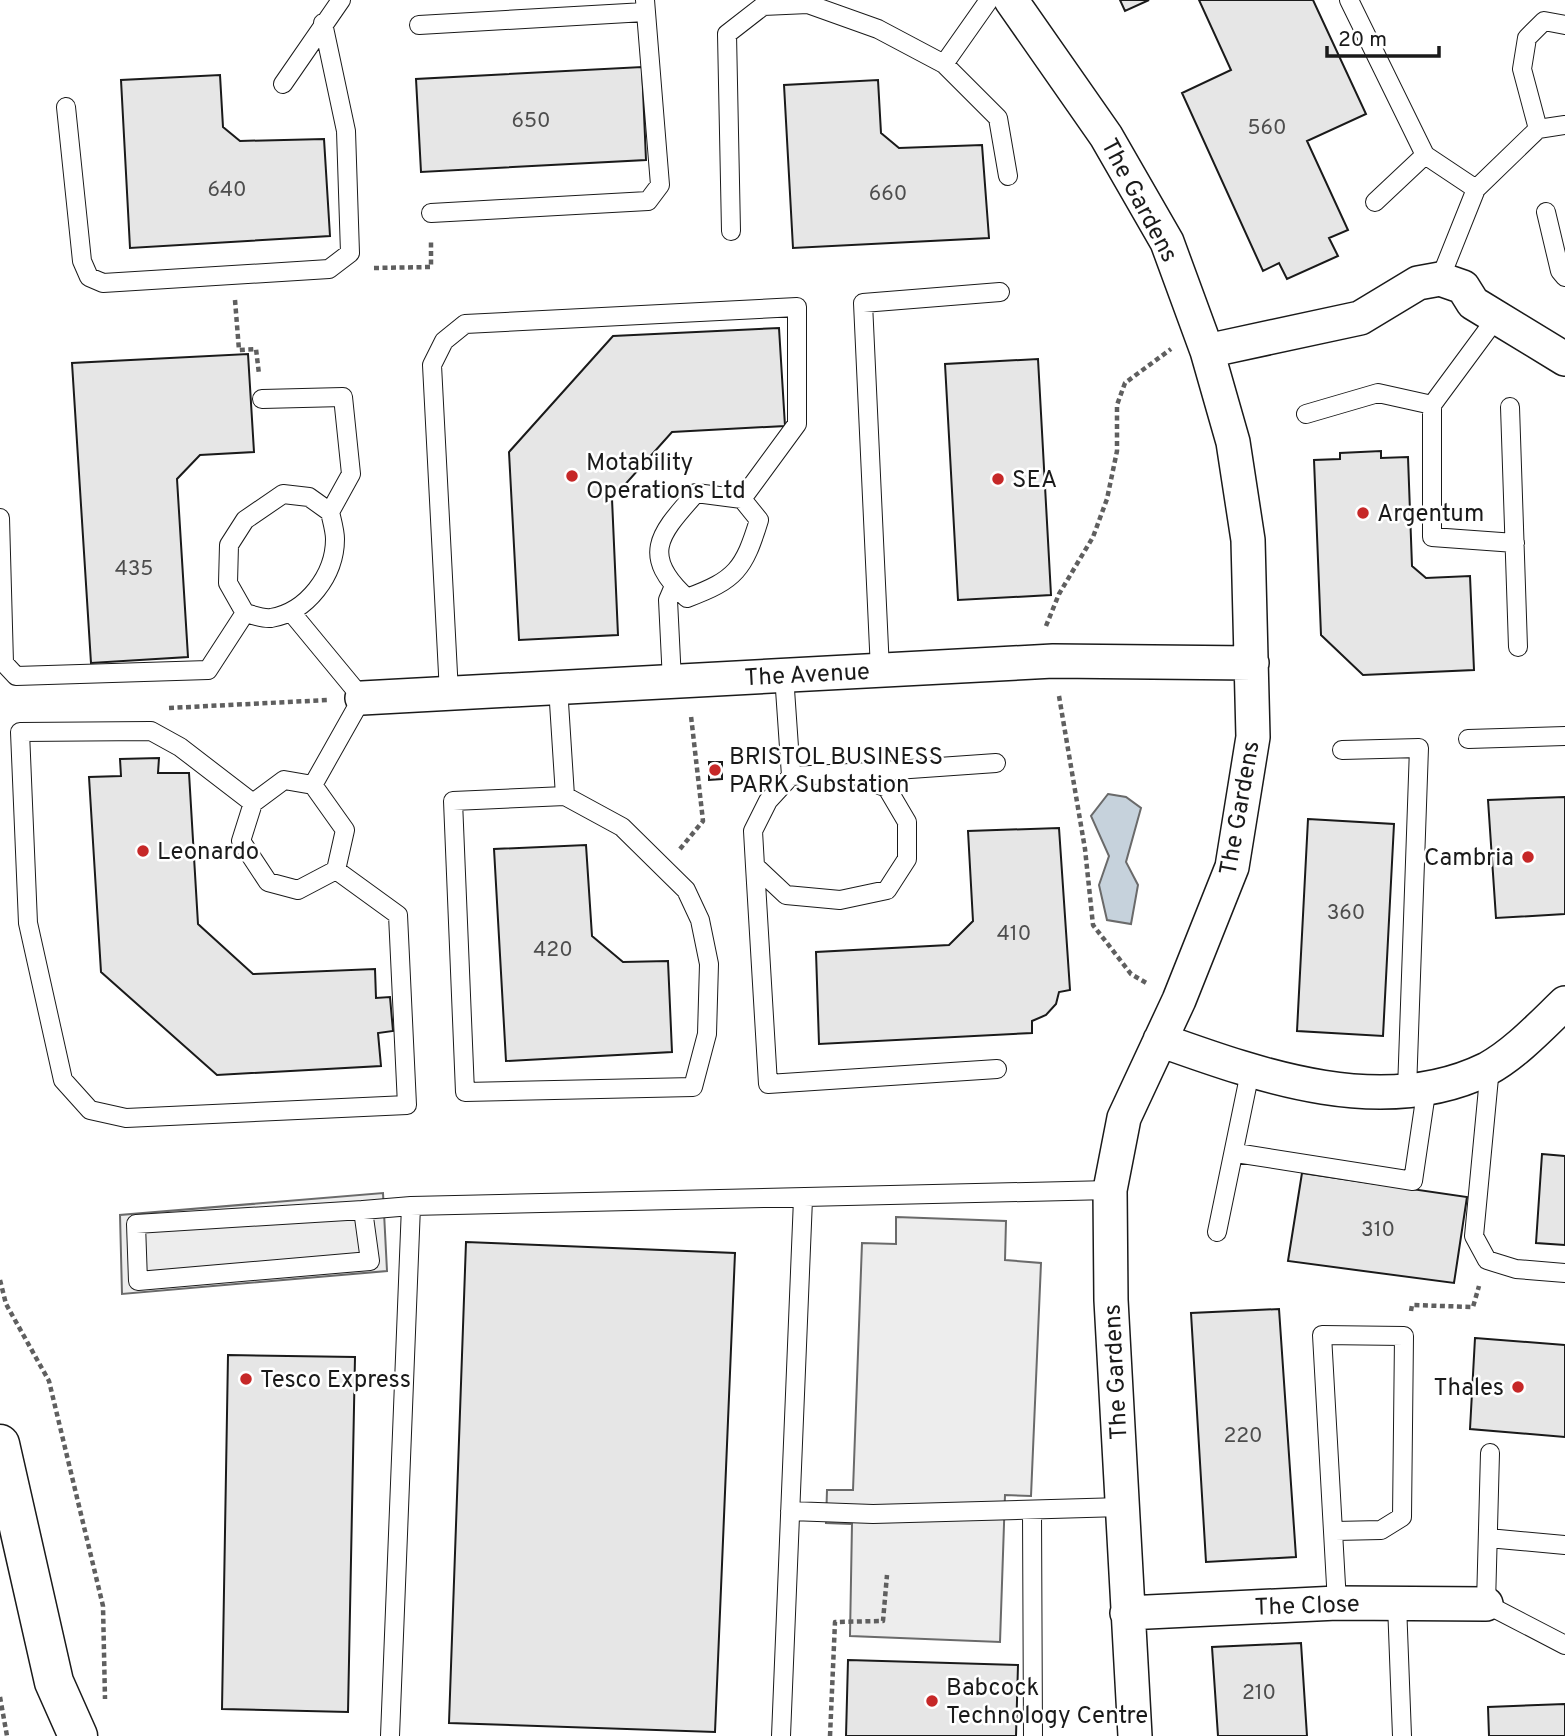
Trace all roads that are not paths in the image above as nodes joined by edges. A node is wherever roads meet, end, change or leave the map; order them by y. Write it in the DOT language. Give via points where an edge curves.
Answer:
graph roads {
  1 [pos="341,0"];
  2 [pos="989,0"];
  3 [pos="1011,0"];
  4 [pos="1349,0"];
  5 [pos="645,6"];
  6 [pos="323,23"];
  7 [pos="419,25"];
  8 [pos="1565,25"];
  9 [pos="944,64"];
  10 [pos="283,84"];
  11 [pos="66,107"];
  12 [pos="1565,125"];
  13 [pos="1538,129"];
  14 [pos="1425,155"];
  15 [pos="1007,176"];
  16 [pos="1476,189"];
  17 [pos="1375,202"];
  18 [pos="1546,212"];
  19 [pos="431,214"];
  20 [pos="731,232"];
  21 [pos="1565,276"];
  22 [pos="1440,279"];
  23 [pos="1000,292"];
  24 [pos="1497,317"];
  25 [pos="1204,342"];
  26 [pos="1565,359"];
  27 [pos="262,399"];
  28 [pos="1432,405"];
  29 [pos="1510,407"];
  30 [pos="1306,414"];
  31 [pos="742,499"];
  32 [pos="330,512"];
  33 [pos="0,518"];
  34 [pos="1514,543"];
  35 [pos="674,586"];
  36 [pos="291,612"];
  37 [pos="245,613"];
  38 [pos="1518,647"];
  39 [pos="1252,663"];
  40 [pos="880,670"];
  41 [pos="784,675"];
  42 [pos="679,681"];
  43 [pos="558,687"];
  44 [pos="449,693"];
  45 [pos="362,698"];
  46 [pos="1565,736"];
  47 [pos="1468,739"];
  48 [pos="1342,750"];
  49 [pos="996,763"];
  50 [pos="850,773"];
  51 [pos="791,776"];
  52 [pos="313,785"];
  53 [pos="565,796"];
  54 [pos="253,803"];
  55 [pos="755,866"];
  56 [pos="336,870"];
  57 [pos="1565,1003"];
  58 [pos="1552,1031"];
  59 [pos="1160,1040"];
  60 [pos="1490,1068"];
  61 [pos="997,1069"];
  62 [pos="1250,1072"];
  63 [pos="1417,1088"];
  64 [pos="1236,1153"];
  65 [pos="1110,1190"];
  66 [pos="803,1199"];
  67 [pos="411,1206"];
  68 [pos="363,1210"];
  69 [pos="1217,1231"];
  70 [pos="1565,1273"];
  71 [pos="0,1444"];
  72 [pos="1490,1453"];
  73 [pos="1122,1507"];
  74 [pos="790,1511"];
  75 [pos="1032,1511"];
  76 [pos="1335,1531"];
  77 [pos="1488,1538"];
  78 [pos="1565,1545"];
  79 [pos="1337,1603"];
  80 [pos="1396,1604"];
  81 [pos="1486,1604"];
  82 [pos="1127,1613"];
  83 [pos="1565,1645"];
  84 [pos="54,1682"];
  85 [pos="55,1736"];
  86 [pos="78,1736"];
  87 [pos="390,1736"];
  88 [pos="780,1736"];
  89 [pos="1033,1736"];
  90 [pos="1135,1736"];
  91 [pos="1402,1736"];
  1 -- 6 [label="lane"];
  2 -- 9 [label="lane"];
  3 -- 25 [label="street, The Gardens" via="1106,136 1160,230"];
  4 -- 14 [label="lane"];
  5 -- 7 [label="lane"];
  5 -- 19 [label="lane" via="660,185 648,201"];
  6 -- 10 [label="lane"];
  6 -- 11 [label="lane" via="346,131 350,253 329,269 103,283 89,277 82,261"];
  8 -- 13 [label="lane" via="1544,21 1527,38 1522,69"];
  9 -- 15 [label="lane" via="998,118"];
  9 -- 20 [label="lane" via="878,29 808,4 763,6 727,34"];
  12 -- 13 [label="lane"];
  13 -- 16 [label="lane"];
  14 -- 16 [label="lane"];
  14 -- 17 [label="lane"];
  16 -- 22 [label="lane"];
  18 -- 21 [label="lane"];
  22 -- 24 [label="street" via="1462,287 1473,303"];
  22 -- 25 [label="street" via="1418,283 1360,318"];
  23 -- 40 [label="lane" via="863,303"];
  24 -- 26 [label="street"];
  24 -- 28 [label="lane"];
  25 -- 39 [label="street, The Gardens" via="1233,442 1248,540"];
  27 -- 32 [label="lane" via="343,397 351,474"];
  28 -- 30 [label="lane" via="1378,393"];
  28 -- 34 [label="lane" via="1432,537"];
  29 -- 34 [label="lane"];
  31 -- 35 [label="lane" via="696,493 662,532 660,562"];
  31 -- 35 [label="lane" via="759,520 747,557 721,585 687,598"];
  31 -- 44 [label="lane" via="797,424 797,307 465,324 444,341 432,365"];
  32 -- 36 [label="lane" via="335,540 328,569 317,591"];
  32 -- 37 [label="lane" via="309,497 283,494 245,520 229,545 228,583"];
  33 -- 37 [label="lane" via="4,663 16,676 208,670"];
  34 -- 38 [label="lane"];
  35 -- 42 [label="lane" via="668,600"];
  36 -- 37 [label="lane" via="269,619"];
  36 -- 45 [label="lane"];
  39 -- 40 [label="street, The Avenue" via="1050,661"];
  39 -- 59 [label="street, The Gardens" via="1253,737 1232,867"];
  40 -- 41 [label="street, The Avenue"];
  41 -- 42 [label="street, The Avenue"];
  41 -- 51 [label="lane"];
  42 -- 43 [label="street, The Avenue"];
  43 -- 44 [label="street, The Avenue"];
  43 -- 53 [label="lane"];
  44 -- 45 [label="street, The Avenue"];
  45 -- 52 [label="lane"];
  46 -- 47 [label="lane"];
  48 -- 63 [label="lane" via="1419,748"];
  49 -- 50 [label="lane"];
  50 -- 51 [label="lane"];
  50 -- 55 [label="lane" via="887,788 907,822 907,859 887,890 840,900 786,895"];
  51 -- 55 [label="lane" via="768,802 753,831"];
  52 -- 54 [label="lane" via="284,780"];
  52 -- 56 [label="lane" via="345,830"];
  53 -- 53 [label="lane" via="622,827 686,890 700,919 709,964 707,1034 693,1087 465,1092 453,802"];
  54 -- 56 [label="lane" via="241,841 268,882 298,890"];
  54 -- 56 [label="lane" via="180,747 151,731 20,732 29,923 63,1080 90,1110 126,1118 407,1105 398,915"];
  55 -- 61 [label="lane" via="768,1084"];
  57 -- 58 [label="street"];
  58 -- 60 [label="street"];
  59 -- 62 [label="street"];
  59 -- 65 [label="street, The Gardens" via="1124,1118"];
  60 -- 63 [label="street" via="1455,1082"];
  60 -- 70 [label="lane" via="1474,1237 1487,1260 1516,1269"];
  62 -- 63 [label="street" via="1322,1089"];
  62 -- 64 [label="lane"];
  63 -- 64 [label="lane" via="1413,1181"];
  64 -- 69 [label="lane"];
  65 -- 66 [label="lane"];
  65 -- 73 [label="street, The Gardens"];
  66 -- 67 [label="lane"];
  66 -- 74 [label="lane"];
  67 -- 68 [label="lane"];
  67 -- 87 [label="lane"];
  68 -- 68 [label="lane" via="370,1261 138,1281 135,1224"];
  71 -- 84 [label="street"];
  72 -- 77 [label="lane"];
  73 -- 75 [label="lane"];
  73 -- 82 [label="street, The Gardens"];
  74 -- 75 [label="lane"];
  74 -- 88 [label="lane"];
  75 -- 89 [label="lane"];
  76 -- 76 [label="lane" via="1322,1335 1404,1336 1402,1517 1381,1530"];
  76 -- 79 [label="lane"];
  77 -- 78 [label="lane"];
  77 -- 81 [label="lane"];
  79 -- 80 [label="street, The Close"];
  79 -- 82 [label="street, The Close"];
  80 -- 81 [label="street, The Close"];
  80 -- 91 [label="lane"];
  81 -- 83 [label="lane"];
  82 -- 90 [label="street, The Gardens"];
  84 -- 85 [label="street"];
  84 -- 86 [label="street"];
}
